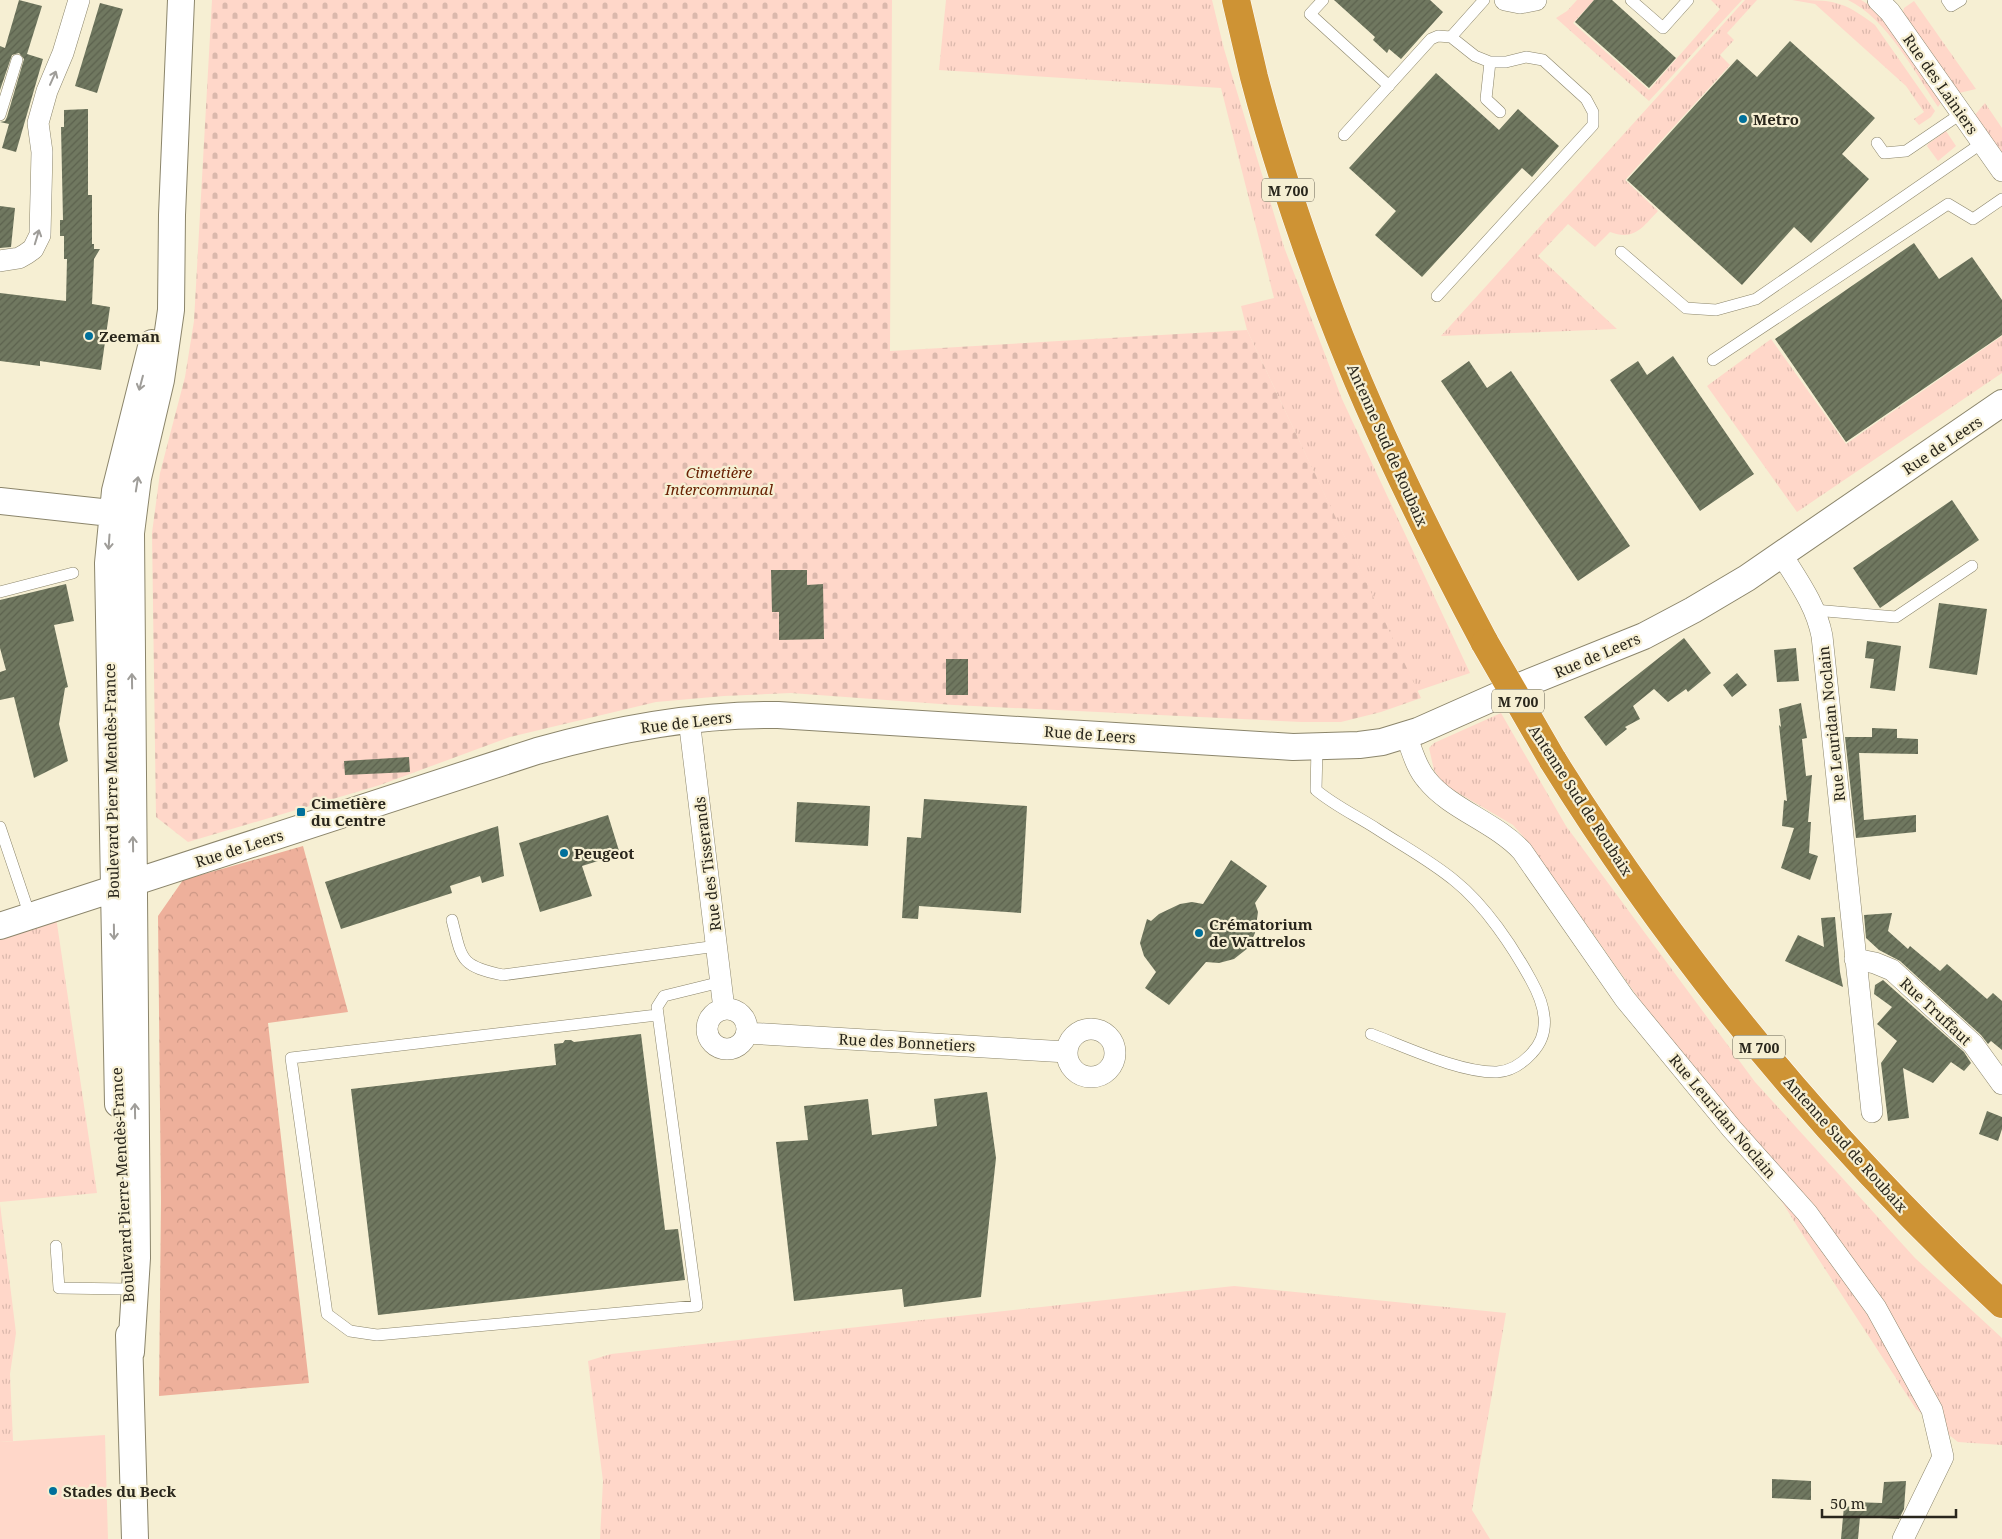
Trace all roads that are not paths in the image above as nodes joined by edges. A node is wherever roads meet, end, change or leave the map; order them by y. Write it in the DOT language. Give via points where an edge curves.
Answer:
graph roads {
  1 [pos="79,0"];
  2 [pos="181,0"];
  3 [pos="1323,0"];
  4 [pos="1484,0"];
  5 [pos="1505,0"];
  6 [pos="1536,0"];
  7 [pos="1630,0"];
  8 [pos="1688,0"];
  9 [pos="1947,0"];
  10 [pos="1960,0"];
  11 [pos="1237,2"];
  12 [pos="1887,3"];
  13 [pos="1451,36"];
  14 [pos="17,60"];
  15 [pos="1490,62"];
  16 [pos="1389,86"];
  17 [pos="1500,112"];
  18 [pos="1962,113"];
  19 [pos="0,115"];
  20 [pos="1344,135"];
  21 [pos="1877,143"];
  22 [pos="1982,143"];
  23 [pos="2002,171"];
  24 [pos="2002,199"];
  25 [pos="1621,252"];
  26 [pos="0,260"];
  27 [pos="1437,296"];
  28 [pos="1713,360"];
  29 [pos="2002,403"];
  30 [pos="0,501"];
  31 [pos="122,514"];
  32 [pos="1782,555"];
  33 [pos="1972,566"];
  34 [pos="72,573"];
  35 [pos="0,592"];
  36 [pos="1814,610"];
  37 [pos="689,719"];
  38 [pos="1406,735"];
  39 [pos="1318,748"];
  40 [pos="0,827"];
  41 [pos="124,886"];
  42 [pos="30,916"];
  43 [pos="452,920"];
  44 [pos="0,926"];
  45 [pos="717,946"];
  46 [pos="1855,959"];
  47 [pos="721,982"];
  48 [pos="724,1009"];
  49 [pos="656,1015"];
  50 [pos="747,1033"];
  51 [pos="1370,1034"];
  52 [pos="1067,1052"];
  53 [pos="2002,1084"];
  54 [pos="1872,1112"];
  55 [pos="56,1246"];
  56 [pos="131,1290"];
  57 [pos="2002,1304"];
  58 [pos="135,1539"];
  59 [pos="1903,1539"];
  26 -- 1 [label="street, one-way" via="26,254 33,249 40,235 42,152 38,123"];
  2 -- 31 [label="street, Boulevard Pierre Mendès-France" via="172,215 158,316 123,454"];
  3 -- 16 [label="lane" via="1310,14"];
  4 -- 13 [label="lane"];
  5 -- 6 [label="street" via="1520,3"];
  7 -- 8 [label="lane" via="1663,28"];
  9 -- 10 [label="lane" via="1951,6"];
  11 -- 57 [label="highway, Antenne Sud de Roubaix / M 700, bridge" via="1268,128 1308,251 1352,368 1450,578 1552,759 1643,895 1765,1054 1871,1174"];
  12 -- 18 [label="street, Rue des Lainiers"];
  13 -- 15 [label="lane" via="1474,56"];
  13 -- 16 [label="lane" via="1432,39"];
  14 -- 19 [label="lane"];
  15 -- 17 [label="lane" via="1486,99"];
  15 -- 27 [label="lane" via="1526,57 1543,60 1586,99 1593,112 1593,125"];
  16 -- 20 [label="lane"];
  18 -- 21 [label="lane" via="1906,151 1884,153"];
  18 -- 22 [label="street, Rue des Lainiers"];
  22 -- 23 [label="street, Rue des Lainiers"];
  22 -- 25 [label="lane" via="1756,299 1716,310 1686,308"];
  24 -- 28 [label="lane" via="1974,218 1948,204"];
  29 -- 32 [label="street, Rue de Leers"];
  30 -- 31 [label="street"];
  31 -- 41 [label="street, Boulevard Pierre Mendès-France" via="108,563"];
  32 -- 36 [label="street, Rue Leuridan Noclain"];
  32 -- 38 [label="street, Rue de Leers" via="1644,636"];
  33 -- 36 [label="lane" via="1896,617"];
  34 -- 35 [label="lane"];
  36 -- 46 [label="street, Rue Leuridan Noclain" via="1823,644"];
  37 -- 39 [label="street, Rue de Leers" via="792,716"];
  37 -- 41 [label="street, Rue de Leers" via="536,751"];
  37 -- 45 [label="street, Rue des Tisserands"];
  38 -- 39 [label="street, Rue de Leers" via="1359,746"];
  38 -- 59 [label="street, Rue Leuridan Noclain" via="1420,770 1432,786 1502,832 1522,851 1625,999 1732,1129 1807,1213 1876,1308 1932,1410 1943,1457"];
  39 -- 51 [label="lane" via="1316,790 1457,882 1516,952 1537,990 1546,1026 1536,1049 1522,1064 1498,1072 1465,1068"];
  40 -- 42 [label="lane"];
  41 -- 42 [label="street, Rue de Leers"];
  41 -- 56 [label="street, Boulevard Pierre Mendès-France" via="117,1080"];
  42 -- 44 [label="street, Rue de Leers"];
  43 -- 45 [label="lane" via="461,956 478,969 503,975"];
  45 -- 47 [label="street, Rue des Tisserands"];
  46 -- 53 [label="street, Rue Truffaut" via="1892,970 1973,1044"];
  46 -- 54 [label="street, Rue Leuridan Noclain"];
  47 -- 48 [label="street, Rue des Tisserands"];
  47 -- 49 [label="lane" via="664,996"];
  48 -- 50 [label="street" via="742,1015"];
  48 -- 50 [label="street" via="708,1021 710,1040 721,1049 734,1048 745,1040"];
  49 -- 49 [label="lane" via="697,1306 377,1335 350,1331 327,1314 291,1058"];
  50 -- 52 [label="street, Rue des Bonnetiers"];
  55 -- 56 [label="lane" via="59,1288"];
  56 -- 58 [label="street, Boulevard Pierre Mendès-France"];
}
